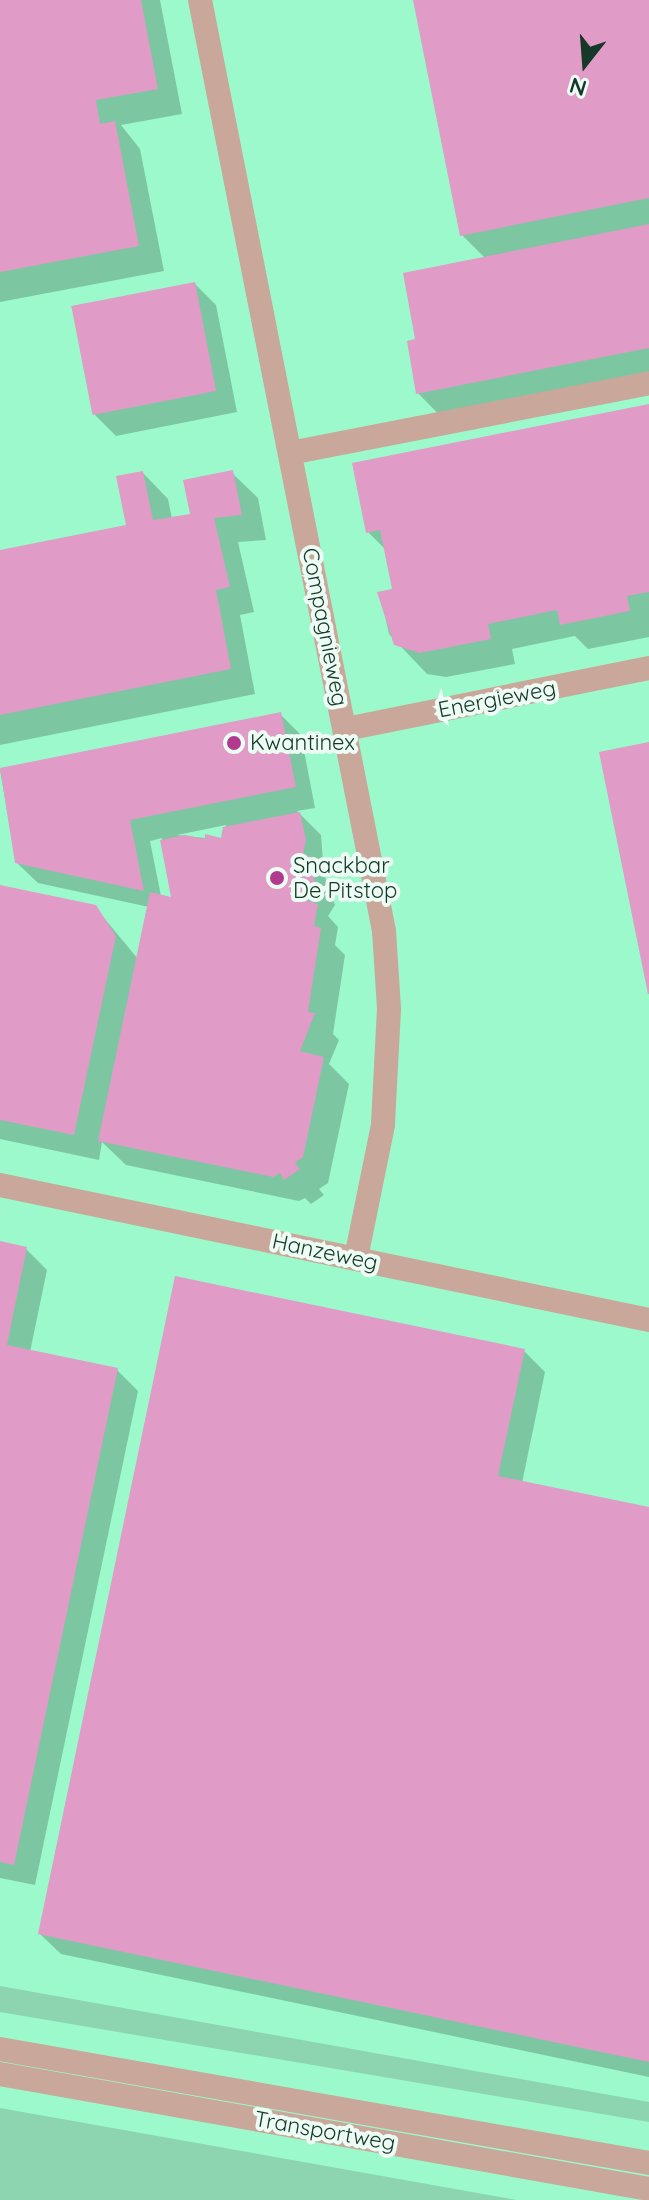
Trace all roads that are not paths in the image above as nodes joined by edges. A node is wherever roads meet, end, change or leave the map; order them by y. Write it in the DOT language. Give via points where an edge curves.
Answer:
graph roads {
  1 [pos="200,0"];
  2 [pos="649,383"];
  3 [pos="290,453"];
  4 [pos="649,668"];
  5 [pos="346,729"];
  6 [pos="0,1185"];
  7 [pos="356,1258"];
  8 [pos="649,1320"];
  9 [pos="0,2049"];
  10 [pos="0,2074"];
  11 [pos="649,2163"];
  12 [pos="649,2189"];
  1 -- 3 [label="street, Compagnieweg"];
  2 -- 3 [label="street"];
  3 -- 5 [label="street, Compagnieweg"];
  4 -- 5 [label="street, Energieweg"];
  5 -- 7 [label="street, Compagnieweg" via="384,931 389,1009 383,1125"];
  6 -- 7 [label="street, Hanzeweg"];
  7 -- 8 [label="street, Hanzeweg"];
  9 -- 11 [label="street, Transportweg"];
  10 -- 12 [label="street, Transportweg"];
}
